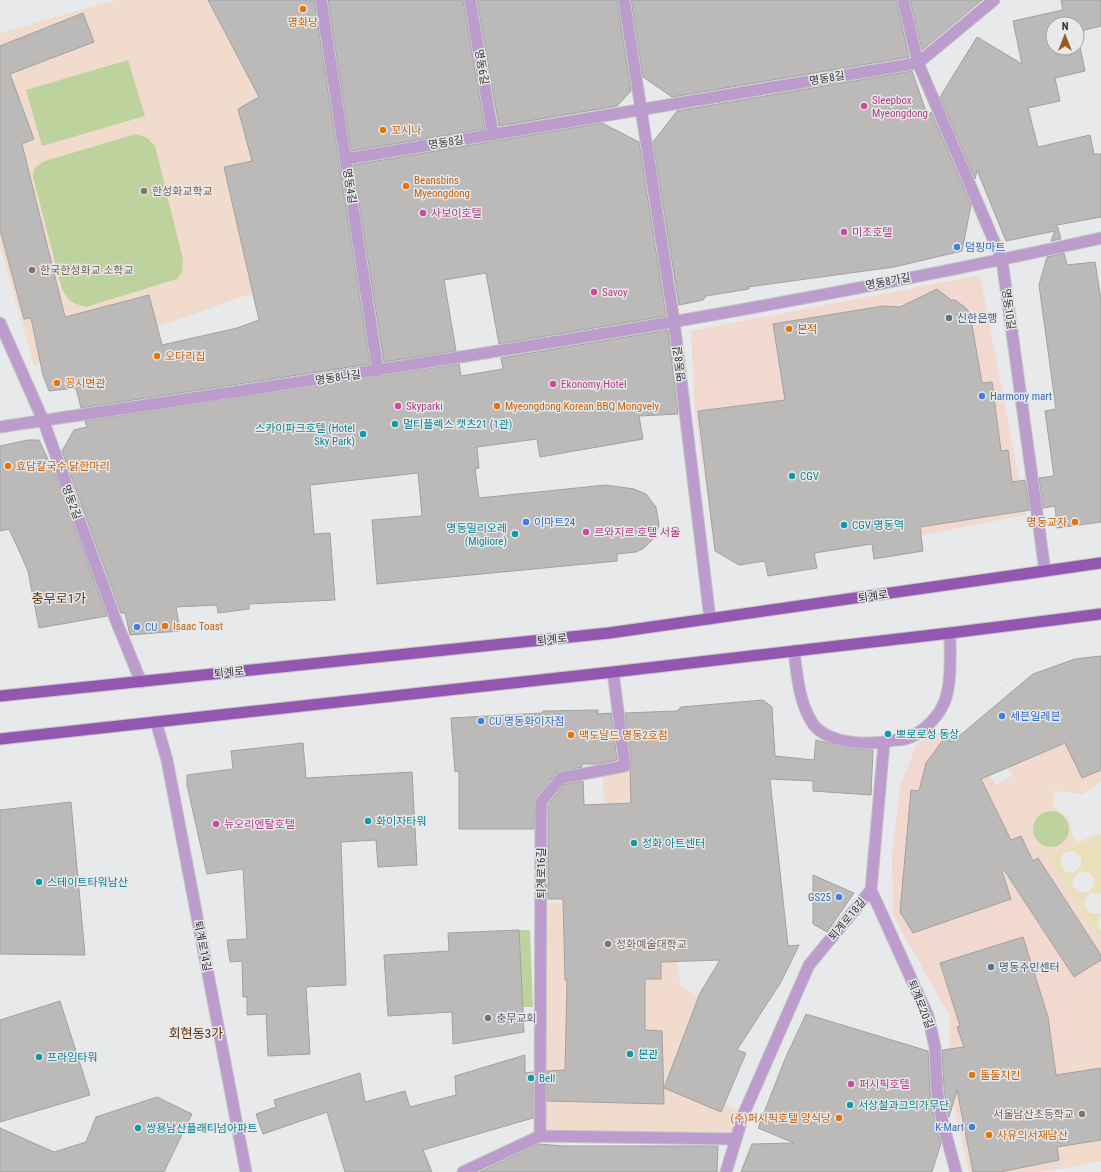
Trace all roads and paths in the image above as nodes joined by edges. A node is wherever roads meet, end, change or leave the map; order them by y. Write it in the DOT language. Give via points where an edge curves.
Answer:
graph roads {
  1 [pos="321,0"];
  2 [pos="470,0"];
  3 [pos="624,0"];
  4 [pos="903,0"];
  5 [pos="994,0"];
  6 [pos="918,63"];
  7 [pos="642,110"];
  8 [pos="493,135"];
  9 [pos="346,159"];
  10 [pos="1101,238"];
  11 [pos="1002,260"];
  12 [pos="674,321"];
  13 [pos="0,323"];
  14 [pos="378,371"];
  15 [pos="43,420"];
  16 [pos="0,427"];
  17 [pos="1101,563"];
  18 [pos="1045,571"];
  19 [pos="1101,614"];
  20 [pos="710,619"];
  21 [pos="950,633"];
  22 [pos="794,651"];
  23 [pos="613,672"];
  24 [pos="142,682"];
  25 [pos="0,696"];
  26 [pos="156,722"];
  27 [pos="0,739"];
  28 [pos="884,743"];
  29 [pos="871,890"];
  30 [pos="540,1136"];
  31 [pos="736,1139"];
  32 [pos="246,1172"];
  33 [pos="463,1172"];
  34 [pos="726,1172"];
  35 [pos="956,1172"];
  1 -- 9 [label="street, 명동4길"];
  2 -- 8 [label="street, 명동6길"];
  3 -- 7 [label="street, 명동8길"];
  4 -- 6 [label="street, 명동10길"];
  5 -- 6 [label="street"];
  6 -- 7 [label="street, 명동8길"];
  6 -- 11 [label="street, 명동10길"];
  7 -- 8 [label="street, 명동8길"];
  7 -- 12 [label="street, 명동8길"];
  8 -- 9 [label="street, 명동8길"];
  9 -- 14 [label="street, 명동4길"];
  10 -- 11 [label="street, 명동8가길"];
  11 -- 12 [label="street, 명동8가길"];
  11 -- 18 [label="street, 명동10길"];
  12 -- 14 [label="street, 명동8나길"];
  12 -- 20 [label="street, 명동8길"];
  13 -- 15 [label="street, 명동2길"];
  14 -- 15 [label="street, 명동8나길"];
  15 -- 16 [label="street, 명동8나길"];
  15 -- 24 [label="street, 명동2길" via="115,618"];
  17 -- 18 [label="main road, 퇴계로"];
  18 -- 20 [label="main road, 퇴계로"];
  19 -- 21 [label="main road"];
  20 -- 24 [label="main road, 퇴계로" via="601,634"];
  21 -- 22 [label="main road"];
  21 -- 28 [label="street" via="949,680 944,702 931,723 910,738"];
  22 -- 23 [label="main road"];
  22 -- 28 [label="street" via="801,697 814,725 821,731 850,742"];
  23 -- 26 [label="main road"];
  23 -- 30 [label="street, 퇴계로16길" via="625,766 561,778 541,802"];
  24 -- 25 [label="main road, 퇴계로"];
  26 -- 27 [label="main road"];
  26 -- 32 [label="street, 퇴계로14길" via="167,760"];
  28 -- 29 [label="street, 퇴계로18길"];
  29 -- 31 [label="street, 퇴계로18길" via="809,965 744,1113"];
  29 -- 35 [label="street, 퇴계로20길" via="928,1016 935,1047 941,1116"];
  30 -- 31 [label="street"];
  30 -- 33 [label="street"];
  31 -- 34 [label="street, 퇴계로18길"];
}
